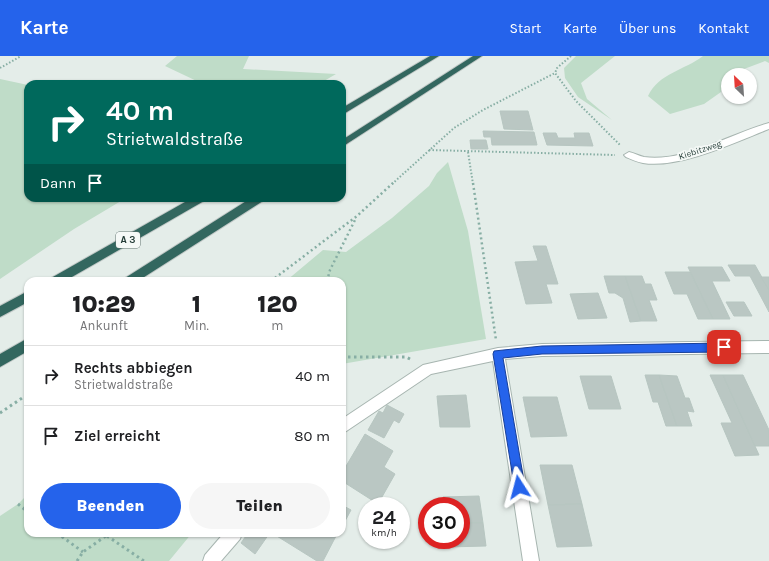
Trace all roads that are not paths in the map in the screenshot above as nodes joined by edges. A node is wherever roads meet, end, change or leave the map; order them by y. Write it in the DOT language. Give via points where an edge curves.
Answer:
graph roads {
  1 [pos="435,56"];
  2 [pos="478,56"];
  3 [pos="346,110"];
  4 [pos="769,126"];
  5 [pos="346,141"];
  6 [pos="630,155"];
  7 [pos="193,202"];
  8 [pos="254,202"];
  9 [pos="62,277"];
  10 [pos="135,277"];
  11 [pos="24,298"];
  12 [pos="0,312"];
  13 [pos="24,346"];
  14 [pos="769,347"];
  15 [pos="498,354"];
  16 [pos="0,361"];
  17 [pos="346,424"];
  18 [pos="231,537"];
  19 [pos="211,561"];
  20 [pos="531,561"];
  1 -- 3 [label="highway"];
  2 -- 5 [label="highway"];
  4 -- 6 [label="street, Kiebitzweg" via="688,155 662,160 644,160"];
  7 -- 9 [label="highway, A 3"];
  8 -- 10 [label="highway"];
  11 -- 12 [label="highway"];
  13 -- 16 [label="highway"];
  14 -- 15 [label="street" via="542,350"];
  15 -- 17 [label="street" via="428,369"];
  15 -- 20 [label="street"];
  18 -- 19 [label="street"];
}
